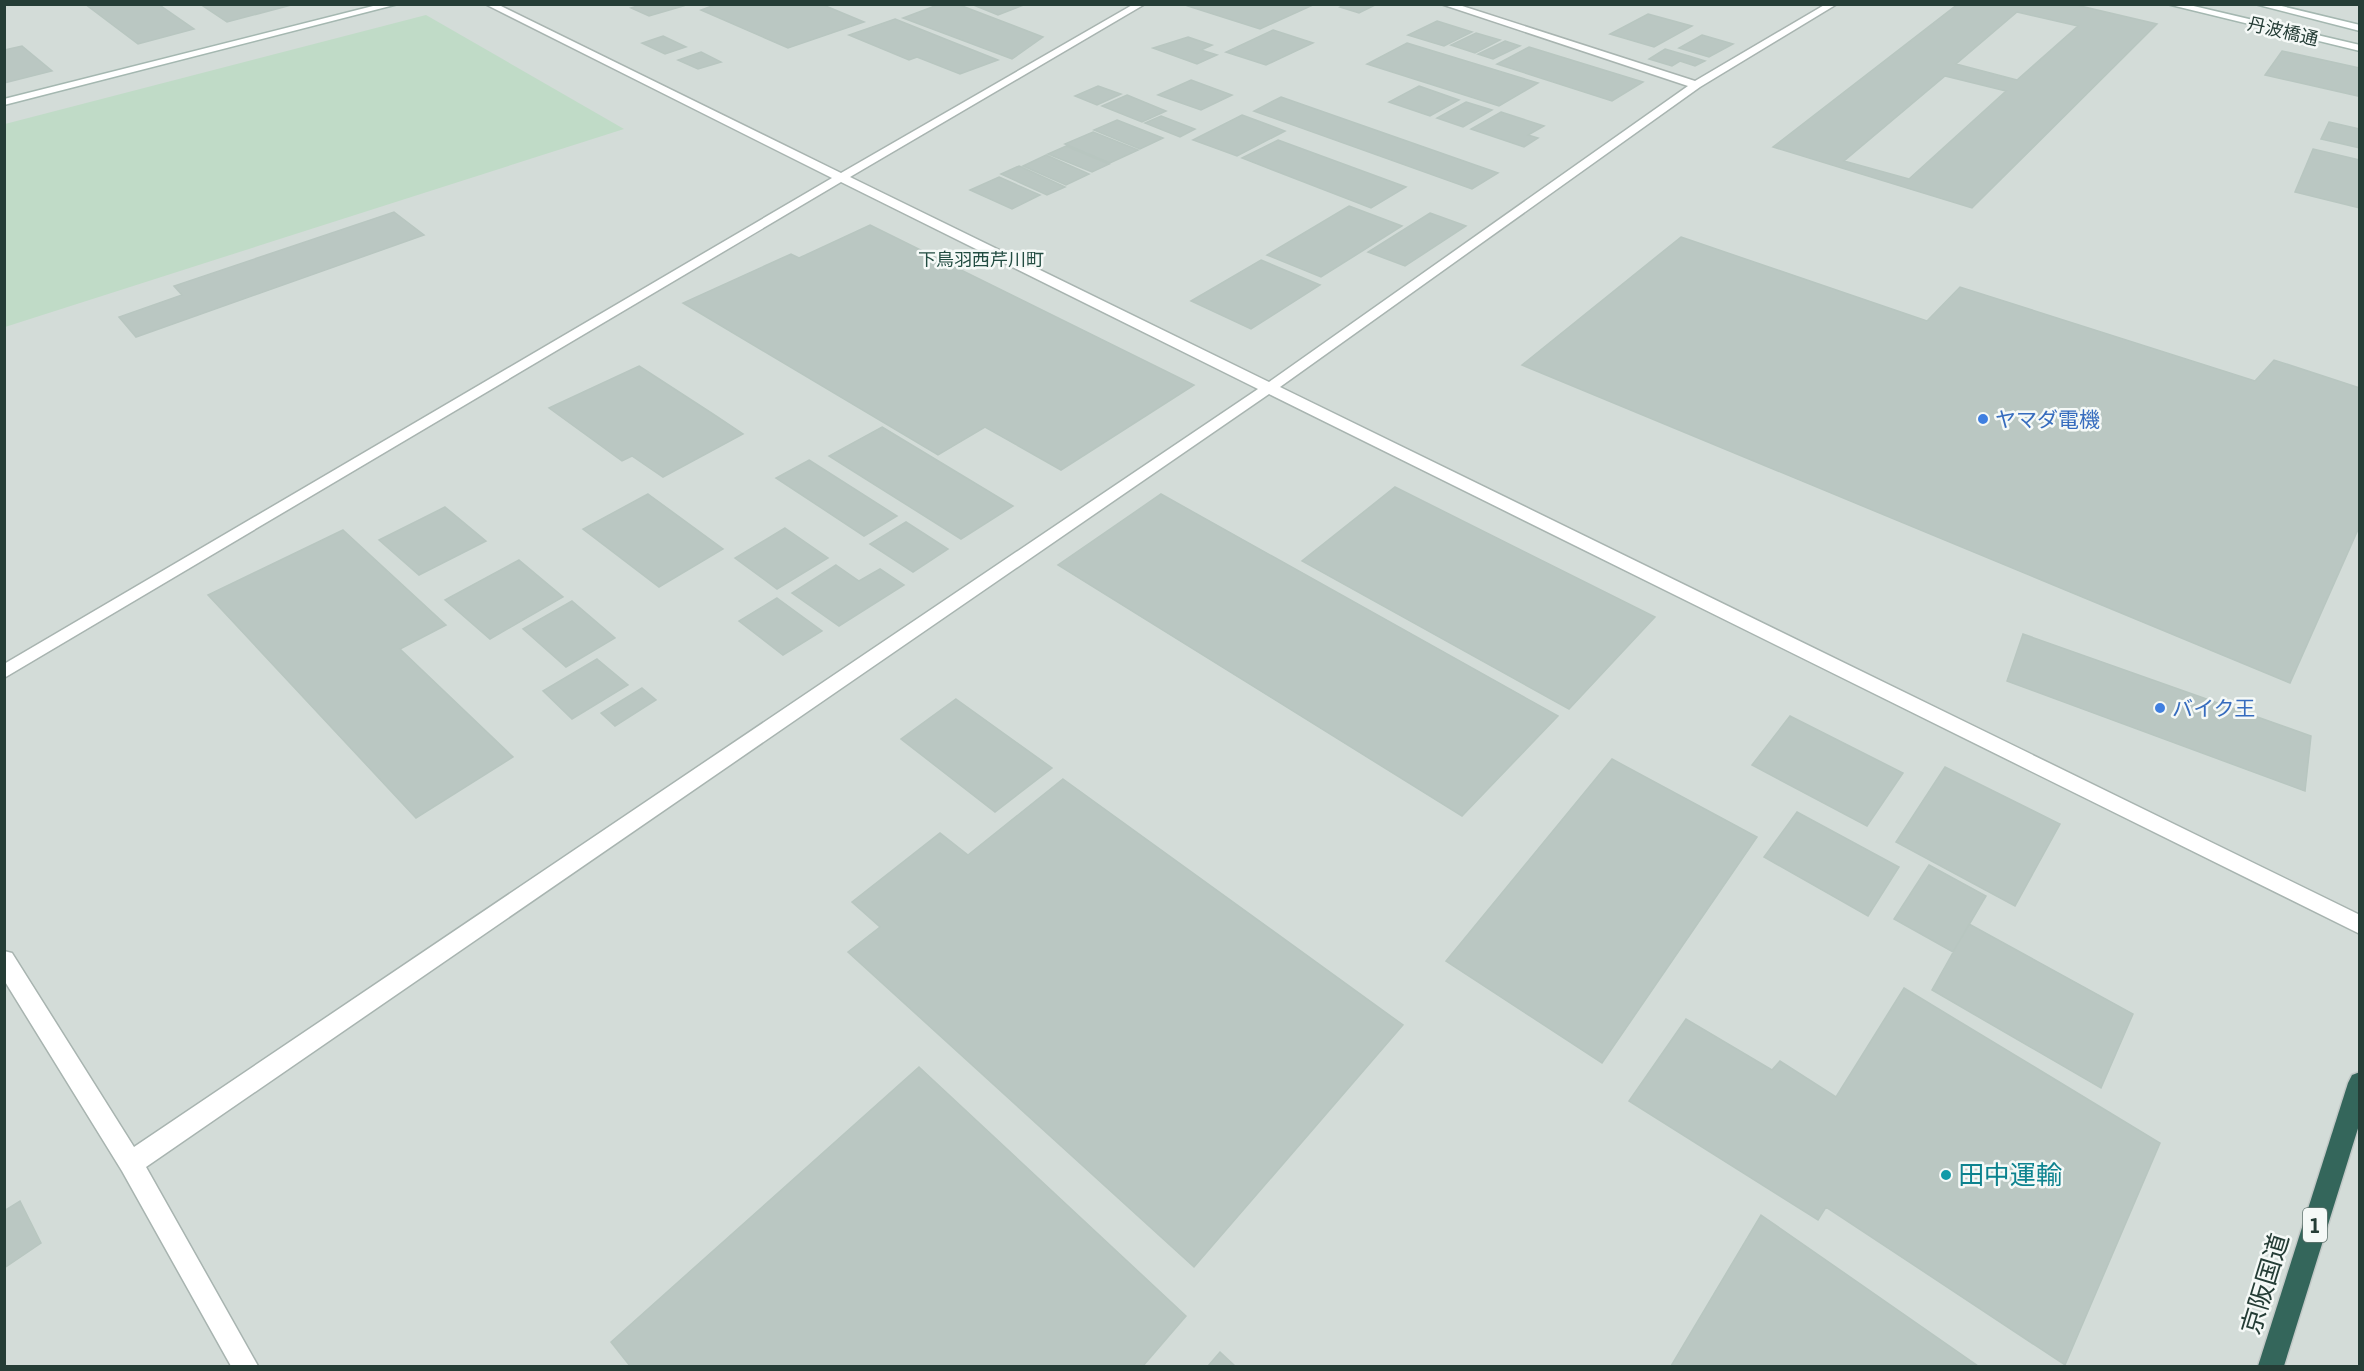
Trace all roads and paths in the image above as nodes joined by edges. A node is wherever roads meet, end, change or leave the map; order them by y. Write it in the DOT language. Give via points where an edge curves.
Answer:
graph roads {
  1 [pos="394,4"];
  2 [pos="489,4"];
  3 [pos="1141,4"];
  4 [pos="1445,4"];
  5 [pos="1833,4"];
  6 [pos="2171,4"];
  7 [pos="2259,4"];
  8 [pos="2360,28"];
  9 [pos="2360,48"];
  10 [pos="1696,85"];
  11 [pos="4,102"];
  12 [pos="840,177"];
  13 [pos="1269,388"];
  14 [pos="4,672"];
  15 [pos="2360,925"];
  16 [pos="4,960"];
  17 [pos="2360,1083"];
  18 [pos="131,1163"];
  19 [pos="245,1366"];
  20 [pos="2271,1366"];
  1 -- 11 [label="street"];
  2 -- 12 [label="street"];
  3 -- 12 [label="street"];
  4 -- 10 [label="street"];
  5 -- 10 [label="street"];
  6 -- 9 [label="street, 丹波橋通"];
  7 -- 8 [label="street, 丹波橋通"];
  10 -- 13 [label="street"];
  12 -- 13 [label="street"];
  12 -- 14 [label="street"];
  13 -- 15 [label="street"];
  13 -- 18 [label="street"];
  16 -- 18 [label="street"];
  17 -- 20 [label="highway, 京阪国道 / 1"];
  18 -- 19 [label="street"];
}
